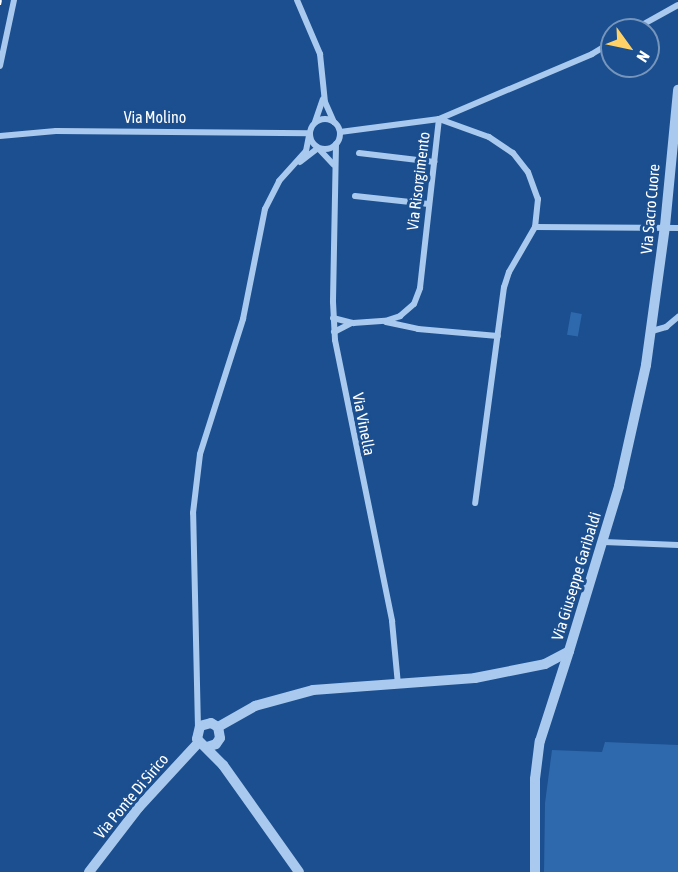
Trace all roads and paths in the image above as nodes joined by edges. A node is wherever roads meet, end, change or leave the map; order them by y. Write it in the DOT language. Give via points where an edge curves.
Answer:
graph roads {
  1 [pos="14,0"];
  2 [pos="297,0"];
  3 [pos="678,4"];
  4 [pos="654,18"];
  5 [pos="600,49"];
  6 [pos="0,66"];
  7 [pos="678,90"];
  8 [pos="324,96"];
  9 [pos="439,119"];
  10 [pos="315,122"];
  11 [pos="334,122"];
  12 [pos="340,132"];
  13 [pos="309,135"];
  14 [pos="675,135"];
  15 [pos="0,136"];
  16 [pos="336,144"];
  17 [pos="318,148"];
  18 [pos="359,153"];
  19 [pos="434,162"];
  20 [pos="334,166"];
  21 [pos="290,169"];
  22 [pos="355,196"];
  23 [pos="672,197"];
  24 [pos="429,204"];
  25 [pos="665,226"];
  26 [pos="535,227"];
  27 [pos="678,228"];
  28 [pos="678,317"];
  29 [pos="333,318"];
  30 [pos="385,321"];
  31 [pos="353,323"];
  32 [pos="652,331"];
  33 [pos="334,332"];
  34 [pos="498,336"];
  35 [pos="475,503"];
  36 [pos="604,542"];
  37 [pos="678,545"];
  38 [pos="569,651"];
  39 [pos="398,684"];
  40 [pos="199,704"];
  41 [pos="198,729"];
  42 [pos="217,729"];
  43 [pos="203,744"];
  44 [pos="223,765"];
  45 [pos="88,872"];
  46 [pos="299,872"];
  47 [pos="535,872"];
  1 -- 6 [label="street"];
  2 -- 8 [label="street" via="320,54"];
  3 -- 4 [label="street"];
  5 -- 9 [label="street"];
  7 -- 14 [label="street, Via Sacro Cuore"];
  8 -- 10 [label="street"];
  8 -- 11 [label="street"];
  9 -- 12 [label="street"];
  9 -- 19 [label="street, Via Risorgimento"];
  9 -- 26 [label="street, Via Risorgimento" via="489,137 522,162 538,199"];
  10 -- 11 [label="street"];
  10 -- 13 [label="street"];
  11 -- 12 [label="street"];
  12 -- 16 [label="street"];
  13 -- 15 [label="street, Via Molino" via="56,131"];
  13 -- 17 [label="street"];
  13 -- 21 [label="street" via="306,151"];
  14 -- 23 [label="street, Via Sacro Cuore"];
  16 -- 17 [label="street" via="328,149"];
  16 -- 20 [label="street, Via Vinella"];
  17 -- 20 [label="street"];
  17 -- 21 [label="street"];
  18 -- 19 [label="street"];
  19 -- 24 [label="street, Via Risorgimento"];
  20 -- 29 [label="street, Via Vinella"];
  21 -- 40 [label="street" via="265,209 243,319 200,453 193,513"];
  22 -- 24 [label="street"];
  23 -- 25 [label="street, Via Sacro Cuore"];
  24 -- 30 [label="street, Via Risorgimento" via="418,297 408,310"];
  25 -- 26 [label="street"];
  25 -- 27 [label="street"];
  25 -- 32 [label="street, Via Sacro Cuore"];
  26 -- 34 [label="street, Via Risorgimento" via="508,275"];
  28 -- 32 [label="street" via="666,327"];
  29 -- 31 [label="street"];
  29 -- 33 [label="street, Via Vinella"];
  30 -- 31 [label="street, Via Risorgimento"];
  30 -- 34 [label="street" via="417,329"];
  31 -- 33 [label="street"];
  32 -- 36 [label="street, Via Giuseppe Garibaldi"];
  33 -- 39 [label="street, Via Vinella" via="392,621"];
  34 -- 35 [label="street, Via Risorgimento"];
  36 -- 37 [label="street"];
  36 -- 38 [label="street, Via Giuseppe Garibaldi"];
  38 -- 39 [label="street, Via Giuseppe Garibaldi" via="512,672 438,683"];
  38 -- 47 [label="street" via="537,760"];
  39 -- 42 [label="street, Via Giuseppe Garibaldi" via="338,687 272,700"];
  40 -- 41 [label="street"];
  40 -- 42 [label="street"];
  41 -- 42 [label="street" via="203,724"];
  41 -- 43 [label="street"];
  42 -- 43 [label="street, Via Ponte Di Sirico" via="216,744"];
  42 -- 44 [label="street"];
  43 -- 44 [label="street"];
  43 -- 45 [label="street, Via Ponte Di Sirico" via="139,807"];
  44 -- 46 [label="street"];
}
